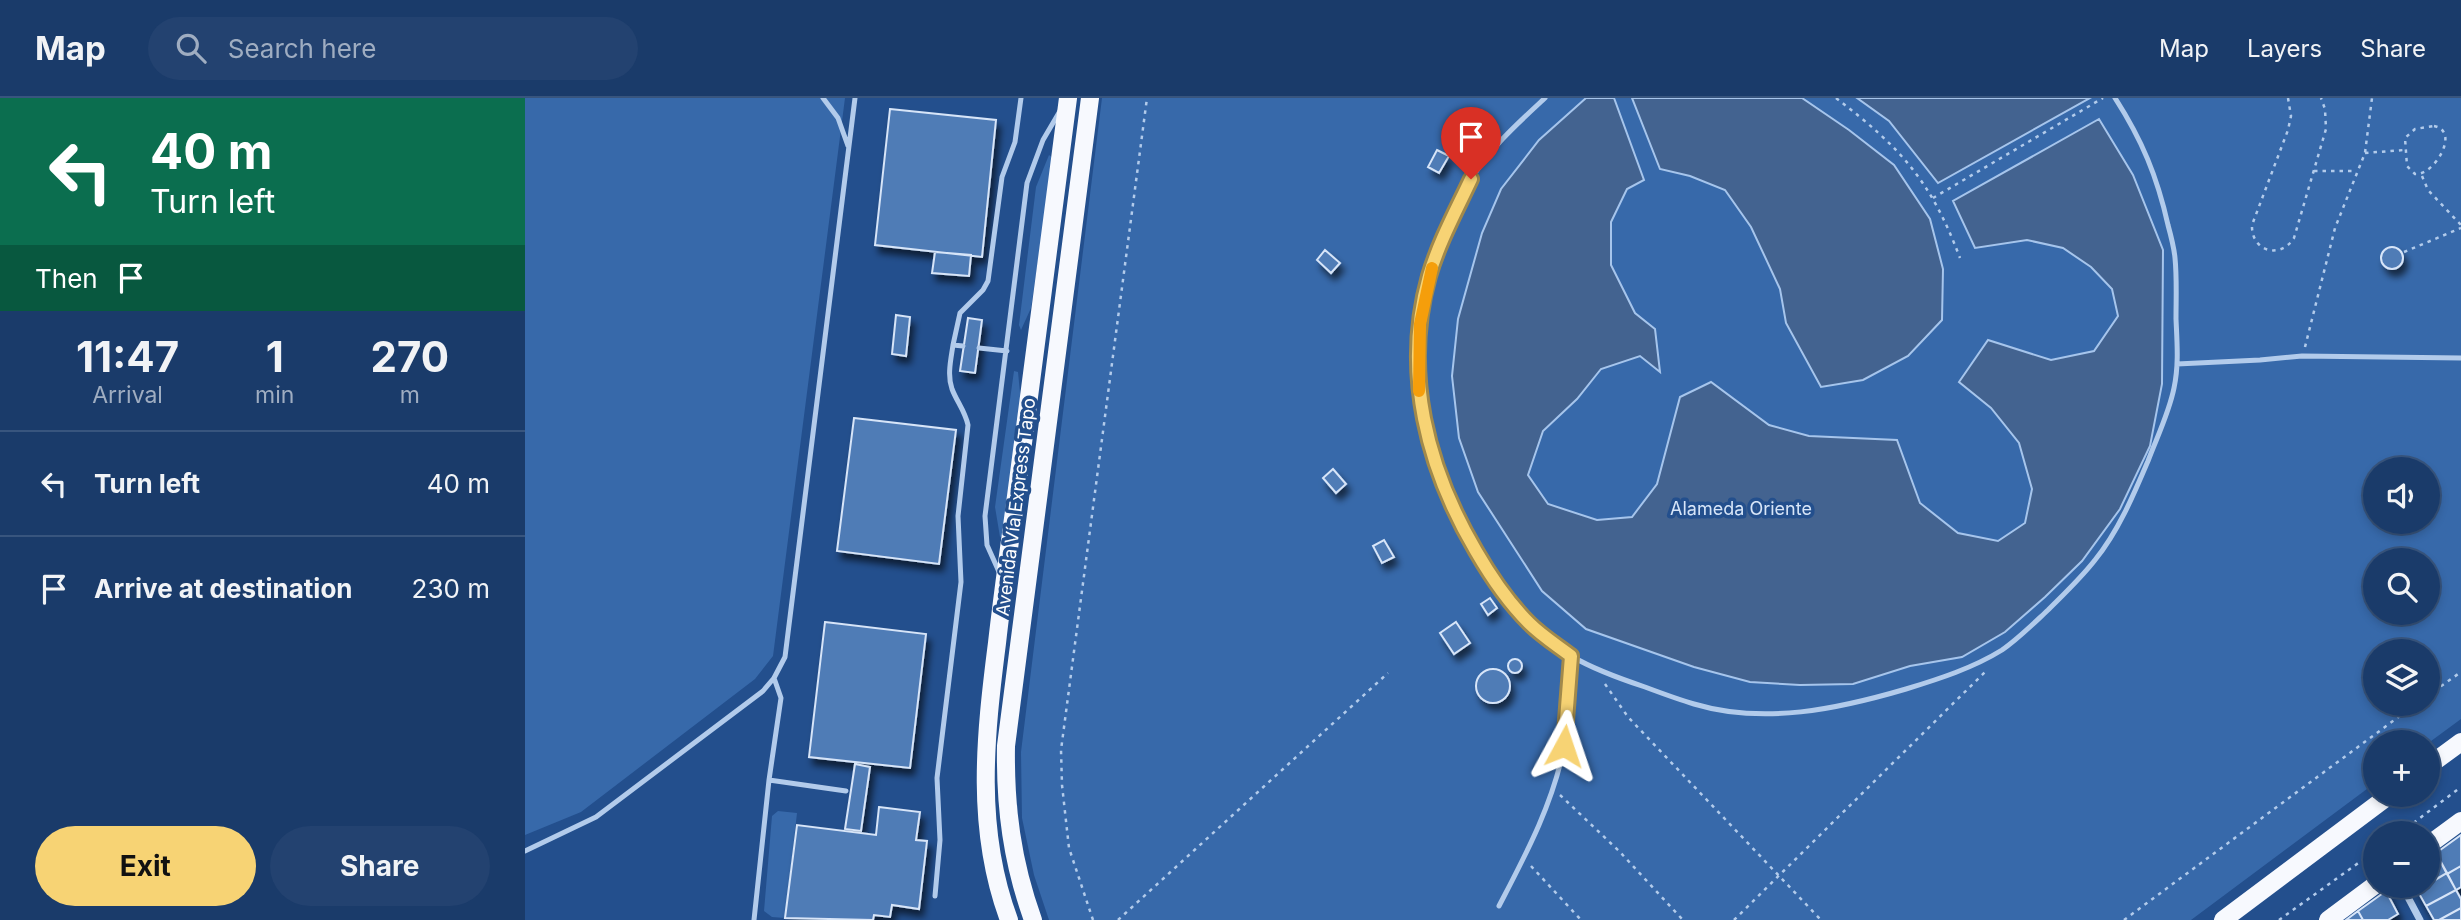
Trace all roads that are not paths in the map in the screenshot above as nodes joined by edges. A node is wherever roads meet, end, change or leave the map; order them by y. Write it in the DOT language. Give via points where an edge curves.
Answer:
graph roads {
  1 [pos="823,98"];
  2 [pos="855,98"];
  3 [pos="1021,98"];
  4 [pos="1090,98"];
  5 [pos="1545,98"];
  6 [pos="2115,98"];
  7 [pos="1068,99"];
  8 [pos="849,149"];
  9 [pos="953,345"];
  10 [pos="964,346"];
  11 [pos="979,348"];
  12 [pos="1006,352"];
  13 [pos="2461,358"];
  14 [pos="2177,364"];
  15 [pos="1004,582"];
  16 [pos="1571,656"];
  17 [pos="774,678"];
  18 [pos="2461,742"];
  19 [pos="2440,757"];
  20 [pos="769,780"];
  21 [pos="846,791"];
  22 [pos="2374,807"];
  23 [pos="2461,821"];
  24 [pos="2440,836"];
  25 [pos="525,851"];
  26 [pos="2363,894"];
  27 [pos="935,896"];
  28 [pos="2408,898"];
  29 [pos="1499,906"];
  30 [pos="754,920"];
  31 [pos="1009,920"];
  32 [pos="1033,920"];
  33 [pos="2223,920"];
  34 [pos="2328,920"];
  35 [pos="2420,920"];
  1 -- 8 [label="lane" via="838,118"];
  2 -- 8 [label="lane"];
  3 -- 9 [label="lane" via="1002,177 988,281 960,313"];
  4 -- 32 [label="main road, Avenida Vía Express Tapo" via="1006,746 1009,829"];
  5 -- 16 [label="lane" via="1505,134 1471,179 1441,241 1420,324 1418,373 1420,403 1439,478 1461,525 1493,580 1530,624"];
  6 -- 14 [label="lane" via="2148,155 2162,195 2175,256"];
  7 -- 12 [label="lane" via="1043,141 1027,183"];
  7 -- 15 [label="main road, Avenida Vía Express Tapo"];
  8 -- 17 [label="lane" via="785,657"];
  9 -- 10 [label="lane"];
  9 -- 27 [label="lane" via="949,376 968,425 958,516 961,582 937,778 940,840"];
  11 -- 12 [label="lane"];
  12 -- 15 [label="lane" via="985,516 987,545"];
  13 -- 14 [label="lane" via="2302,356"];
  14 -- 16 [label="lane" via="2174,389 2140,480 2097,558 2032,626 2003,649 1962,670 1864,701 1770,715 1696,705"];
  15 -- 31 [label="main road, Avenida Vía Express Tapo" via="989,702 985,781 989,842"];
  16 -- 29 [label="lane" via="1564,746 1554,788"];
  17 -- 20 [label="lane" via="781,698"];
  17 -- 25 [label="lane" via="596,817"];
  18 -- 19 [label="main road"];
  20 -- 21 [label="lane"];
  20 -- 30 [label="lane"];
  22 -- 33 [label="main road"];
  23 -- 24 [label="main road"];
  26 -- 34 [label="main road"];
  28 -- 35 [label="street"];
}
